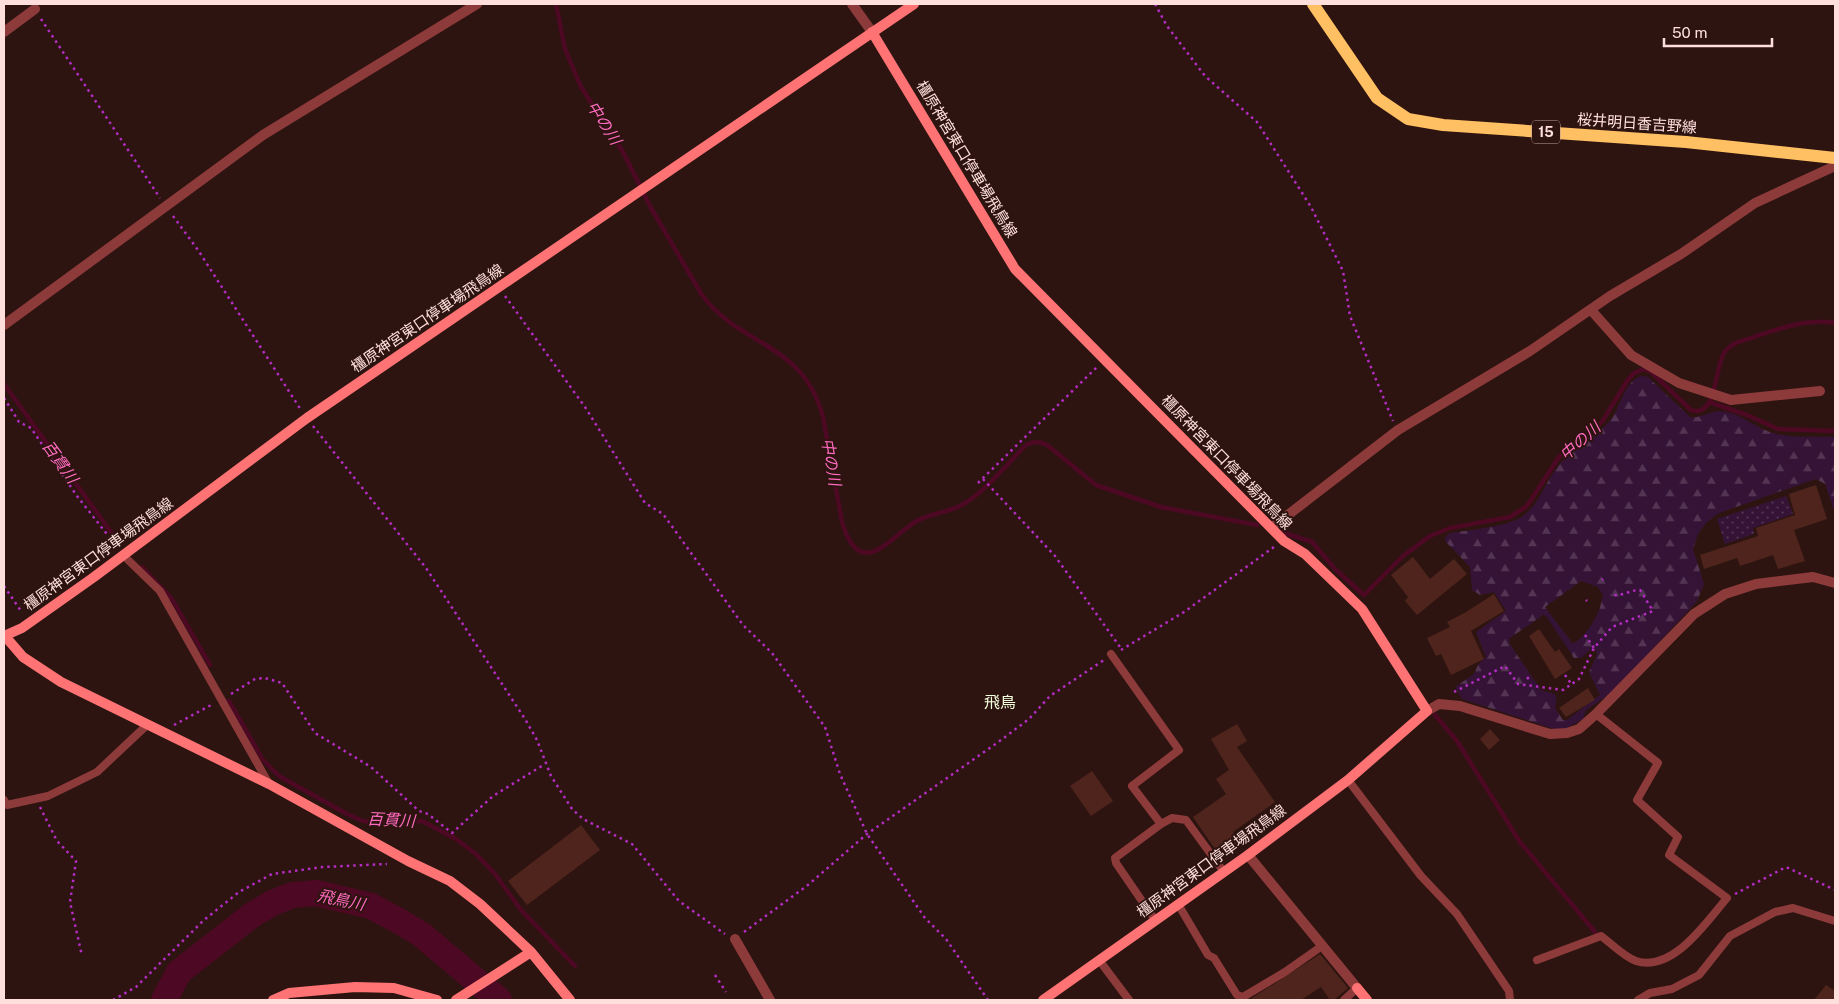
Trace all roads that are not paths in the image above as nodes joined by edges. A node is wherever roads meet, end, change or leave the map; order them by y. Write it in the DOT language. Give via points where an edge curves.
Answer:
graph roads {
  1 [pos="477,4"];
  2 [pos="852,4"];
  3 [pos="914,4"];
  4 [pos="1312,4"];
  5 [pos="35,9"];
  6 [pos="4,32"];
  7 [pos="872,32"];
  8 [pos="1835,158"];
  9 [pos="1835,166"];
  10 [pos="1591,310"];
  11 [pos="4,325"];
  12 [pos="1820,391"];
  13 [pos="1271,528"];
  14 [pos="123,555"];
  15 [pos="1835,583"];
  16 [pos="4,635"];
  17 [pos="1111,654"];
  18 [pos="1427,711"];
  19 [pos="1596,714"];
  20 [pos="147,725"];
  21 [pos="1348,780"];
  22 [pos="269,784"];
  23 [pos="4,800"];
  24 [pos="1161,824"];
  25 [pos="1248,855"];
  26 [pos="1224,872"];
  27 [pos="1178,904"];
  28 [pos="1155,920"];
  29 [pos="1835,920"];
  30 [pos="735,939"];
  31 [pos="1322,946"];
  32 [pos="531,952"];
  33 [pos="1099,960"];
  34 [pos="1537,960"];
  35 [pos="1357,988"];
  36 [pos="458,999"];
  37 [pos="273,1000"];
  38 [pos="437,1000"];
  39 [pos="570,1000"];
  40 [pos="770,1000"];
  41 [pos="1043,1000"];
  42 [pos="1129,1000"];
  43 [pos="1344,1000"];
  44 [pos="1367,1000"];
  45 [pos="1510,1000"];
  46 [pos="1638,1000"];
  1 -- 11 [label="street" via="263,135"];
  2 -- 7 [label="street"];
  3 -- 7 [label="main road, 橿原神宮東口停車場飛鳥線"];
  4 -- 8 [label="main road, 桜井明日香吉野線 / 15" via="1377,98 1408,118 1443,126 1686,142"];
  5 -- 6 [label="street"];
  7 -- 13 [label="main road, 橿原神宮東口停車場飛鳥線" via="1015,269"];
  7 -- 14 [label="main road, 橿原神宮東口停車場飛鳥線" via="307,418"];
  9 -- 10 [label="street" via="1755,203"];
  10 -- 12 [label="street" via="1631,355 1679,383 1731,400"];
  10 -- 13 [label="street" via="1530,351 1398,430"];
  13 -- 18 [label="main road, 橿原神宮東口停車場飛鳥線" via="1305,554 1362,609"];
  14 -- 16 [label="main road, 橿原神宮東口停車場飛鳥線" via="22,628"];
  14 -- 22 [label="lane" via="160,591"];
  15 -- 19 [label="street" via="1813,577 1756,584 1709,602"];
  16 -- 20 [label="main road" via="23,657 62,682"];
  17 -- 24 [label="lane" via="1178,750 1132,786"];
  18 -- 19 [label="street" via="1439,704 1460,706 1550,734 1567,734"];
  18 -- 21 [label="main road, 橿原神宮東口停車場飛鳥線"];
  19 -- 34 [label="lane" via="1658,763 1637,800 1678,837 1669,854 1727,898 1683,948 1659,962 1636,961 1601,936"];
  20 -- 22 [label="main road"];
  20 -- 23 [label="lane" via="97,772 48,796 7,805"];
  21 -- 25 [label="main road, 橿原神宮東口停車場飛鳥線"];
  21 -- 45 [label="lane" via="1421,876 1457,914 1509,991"];
  22 -- 32 [label="main road" via="450,881"];
  24 -- 26 [label="lane" via="1172,818 1186,820"];
  24 -- 28 [label="lane" via="1115,858"];
  25 -- 26 [label="main road, 橿原神宮東口停車場飛鳥線"];
  25 -- 31 [label="street"];
  26 -- 27 [label="main road, 橿原神宮東口停車場飛鳥線"];
  27 -- 28 [label="main road, 橿原神宮東口停車場飛鳥線"];
  27 -- 31 [label="lane" via="1208,955 1214,958 1237,995 1242,997"];
  28 -- 33 [label="main road, 橿原神宮東口停車場飛鳥線"];
  29 -- 46 [label="lane" via="1793,908 1775,912 1730,936 1699,975 1672,989 1650,993"];
  30 -- 40 [label="street"];
  31 -- 35 [label="street"];
  32 -- 36 [label="main road"];
  32 -- 39 [label="main road"];
  33 -- 41 [label="main road, 橿原神宮東口停車場飛鳥線"];
  33 -- 42 [label="lane"];
  35 -- 43 [label="lane"];
  35 -- 44 [label="main road"];
  37 -- 38 [label="main road" via="289,993 355,987 394,988"];
}
